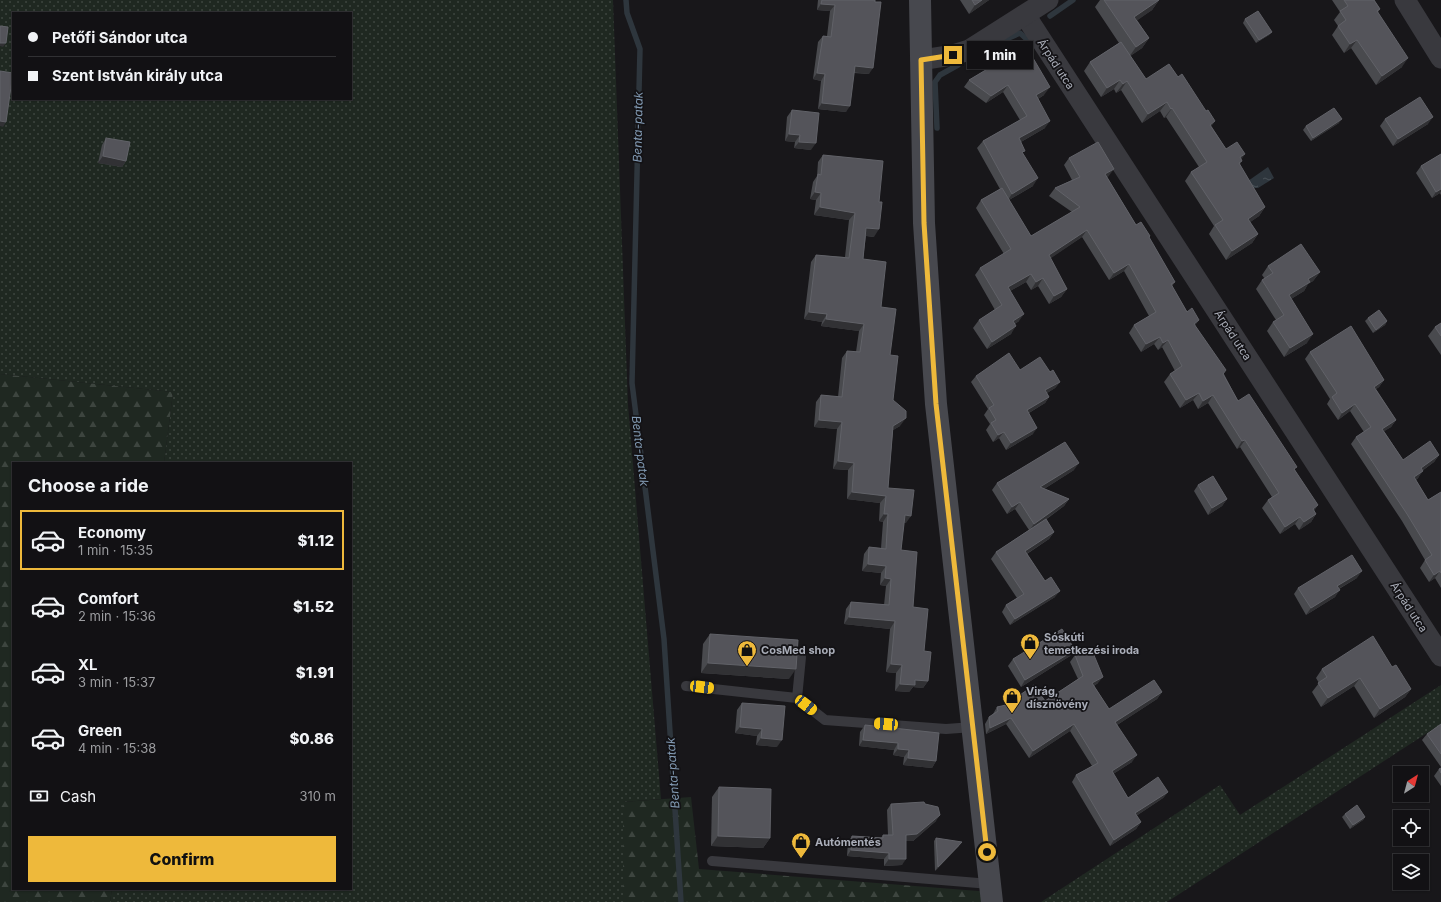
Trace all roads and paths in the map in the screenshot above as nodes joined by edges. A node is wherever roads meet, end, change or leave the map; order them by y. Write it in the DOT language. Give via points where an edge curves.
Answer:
graph roads {
  1 [pos="920,0"];
  2 [pos="1048,0"];
  3 [pos="1404,0"];
  4 [pos="1025,15"];
  5 [pos="1441,58"];
  6 [pos="921,60"];
  7 [pos="801,656"];
  8 [pos="1441,656"];
  9 [pos="686,686"];
  10 [pos="796,698"];
  11 [pos="973,727"];
  12 [pos="712,861"];
  13 [pos="991,893"];
  1 -- 6 [label="main road"];
  2 -- 4 [label="street"];
  3 -- 5 [label="street"];
  4 -- 6 [label="street" via="963,53"];
  4 -- 8 [label="street, Árpád utca"];
  6 -- 11 [label="main road" via="924,223 936,404"];
  7 -- 10 [label="lane"];
  9 -- 10 [label="lane"];
  10 -- 11 [label="lane" via="825,720 946,729"];
  11 -- 13 [label="main road"];
  12 -- 13 [label="lane"];
}
